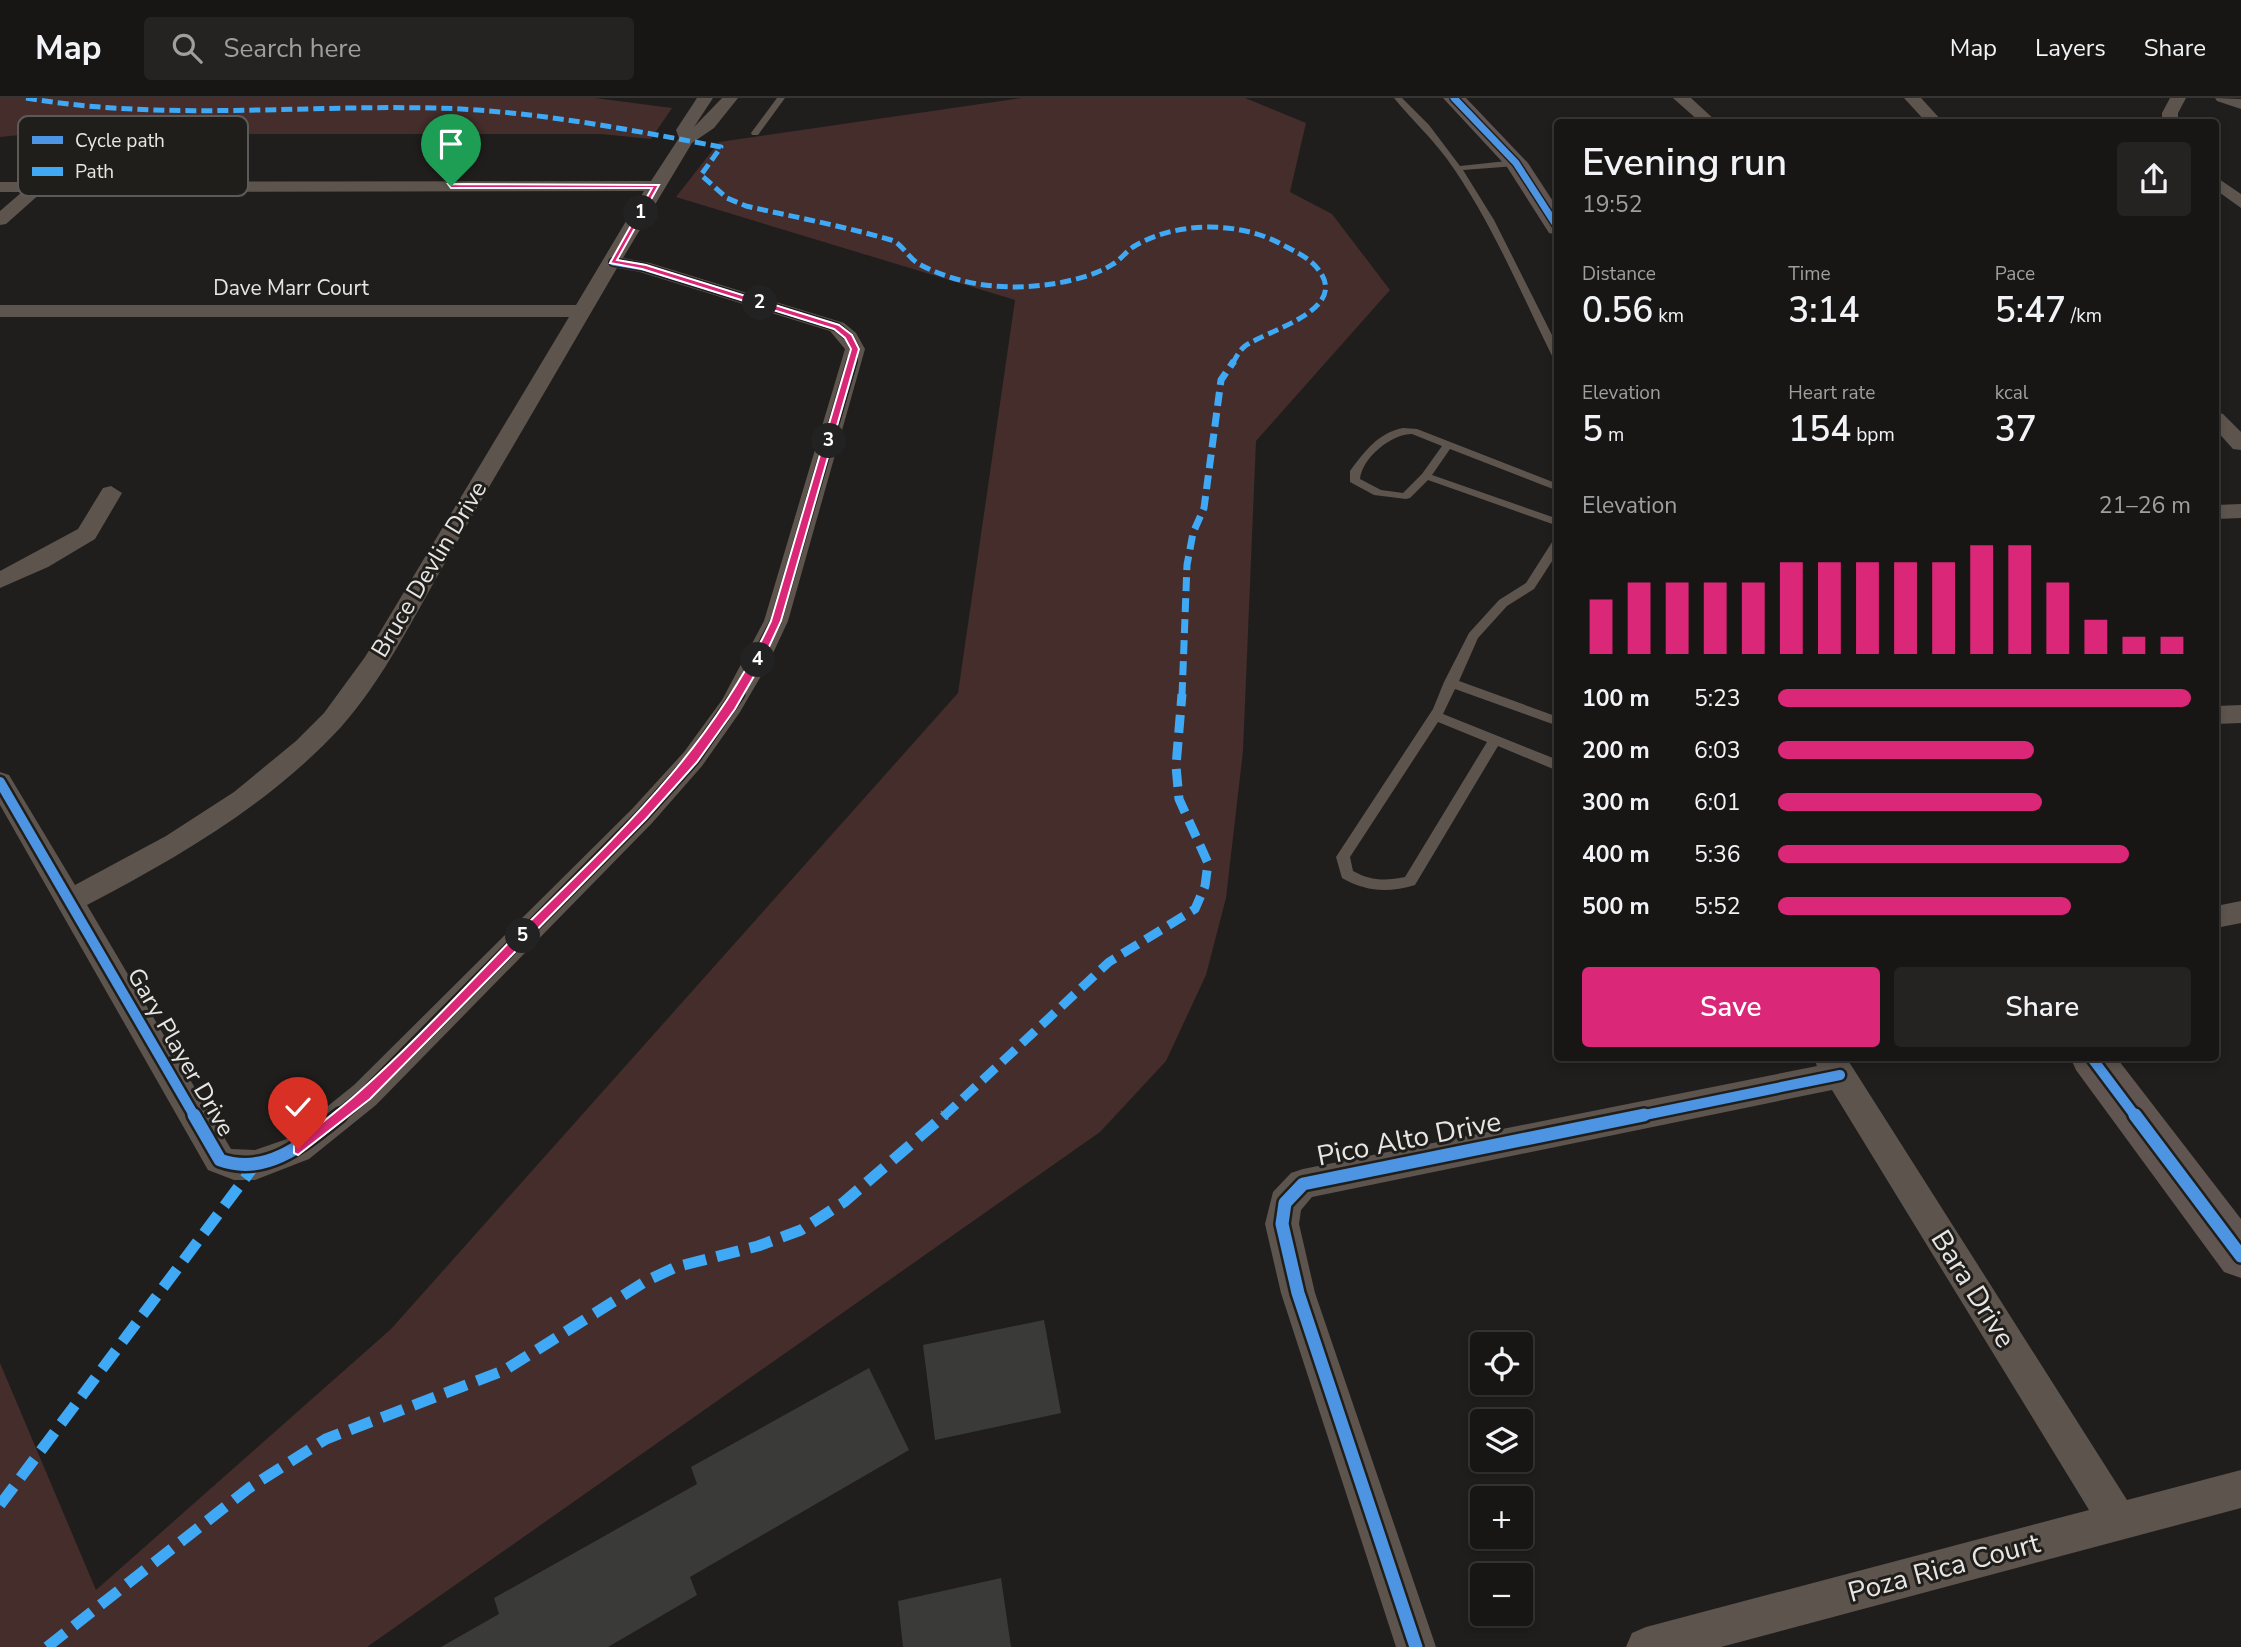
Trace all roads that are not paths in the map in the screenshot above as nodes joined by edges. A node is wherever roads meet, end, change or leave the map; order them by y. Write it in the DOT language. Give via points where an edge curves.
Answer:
graph roads {
  1 [pos="705,98"];
  2 [pos="730,98"];
  3 [pos="781,98"];
  4 [pos="1398,98"];
  5 [pos="1454,98"];
  6 [pos="1681,98"];
  7 [pos="1912,98"];
  8 [pos="2178,98"];
  9 [pos="2223,98"];
  10 [pos="2241,104"];
  11 [pos="1706,119"];
  12 [pos="1933,119"];
  13 [pos="2170,119"];
  14 [pos="755,132"];
  15 [pos="686,139"];
  16 [pos="1516,163"];
  17 [pos="1461,168"];
  18 [pos="2219,185"];
  19 [pos="248,186"];
  20 [pos="656,186"];
  21 [pos="0,187"];
  22 [pos="18,187"];
  23 [pos="28,196"];
  24 [pos="2241,203"];
  25 [pos="0,220"];
  26 [pos="1554,222"];
  27 [pos="613,262"];
  28 [pos="0,311"];
  29 [pos="581,311"];
  30 [pos="1553,342"];
  31 [pos="2219,421"];
  32 [pos="2241,444"];
  33 [pos="1448,445"];
  34 [pos="1426,476"];
  35 [pos="1554,486"];
  36 [pos="111,493"];
  37 [pos="2241,510"];
  38 [pos="2219,512"];
  39 [pos="1554,522"];
  40 [pos="1554,549"];
  41 [pos="0,580"];
  42 [pos="1450,682"];
  43 [pos="2241,714"];
  44 [pos="2219,715"];
  45 [pos="1435,716"];
  46 [pos="1554,721"];
  47 [pos="1495,740"];
  48 [pos="1554,764"];
  49 [pos="0,782"];
  50 [pos="70,901"];
  51 [pos="2241,912"];
  52 [pos="2219,916"];
  53 [pos="2094,1061"];
  54 [pos="1834,1066"];
  55 [pos="2241,1256"];
  56 [pos="2241,1489"];
  57 [pos="2118,1521"];
  58 [pos="1416,1647"];
  59 [pos="1646,1647"];
  1 -- 15 [label="street, Bruce Devlin Drive" via="684,130"];
  2 -- 15 [label="street, Bruce Devlin Drive" via="708,125"];
  3 -- 14 [label="lane"];
  4 -- 17 [label="lane"];
  5 -- 16 [label="street"];
  6 -- 11 [label="street"];
  7 -- 12 [label="street"];
  8 -- 13 [label="street"];
  9 -- 10 [label="street"];
  15 -- 20 [label="street, Bruce Devlin Drive"];
  16 -- 17 [label="lane"];
  16 -- 26 [label="street"];
  17 -- 30 [label="lane"];
  18 -- 24 [label="street"];
  19 -- 20 [label="street"];
  20 -- 27 [label="street, Bruce Devlin Drive"];
  21 -- 22 [label="street"];
  23 -- 25 [label="street"];
  27 -- 29 [label="street, Bruce Devlin Drive"];
  27 -- 50 [label="street, Gary Player Drive" via="643,267 836,327 855,349 776,621 731,706 693,759 365,1095 298,1149 256,1165 220,1160"];
  28 -- 29 [label="street, Dave Marr Court"];
  29 -- 50 [label="street, Bruce Devlin Drive" via="374,663 334,718 288,763 216,819"];
  31 -- 32 [label="street"];
  33 -- 34 [label="lane"];
  33 -- 34 [label="lane" via="1413,431 1388,433 1355,471 1354,480 1392,497 1406,496"];
  33 -- 35 [label="lane"];
  34 -- 39 [label="lane"];
  36 -- 41 [label="street" via="87,534"];
  37 -- 38 [label="street"];
  40 -- 42 [label="lane" via="1531,586 1503,603 1473,636"];
  42 -- 45 [label="lane"];
  42 -- 46 [label="lane"];
  43 -- 44 [label="street"];
  45 -- 47 [label="lane"];
  45 -- 47 [label="lane" via="1343,857 1347,874 1360,882 1384,888 1410,881"];
  47 -- 48 [label="lane"];
  49 -- 50 [label="street, Gary Player Drive"];
  51 -- 52 [label="street"];
  53 -- 55 [label="street"];
  54 -- 57 [label="street, Bara Drive"];
  54 -- 58 [label="street, Pico Alto Drive" via="1303,1184 1285,1203 1282,1224 1298,1293"];
  56 -- 57 [label="street, Poza Rica Court"];
  57 -- 59 [label="street, Poza Rica Court"];
}
